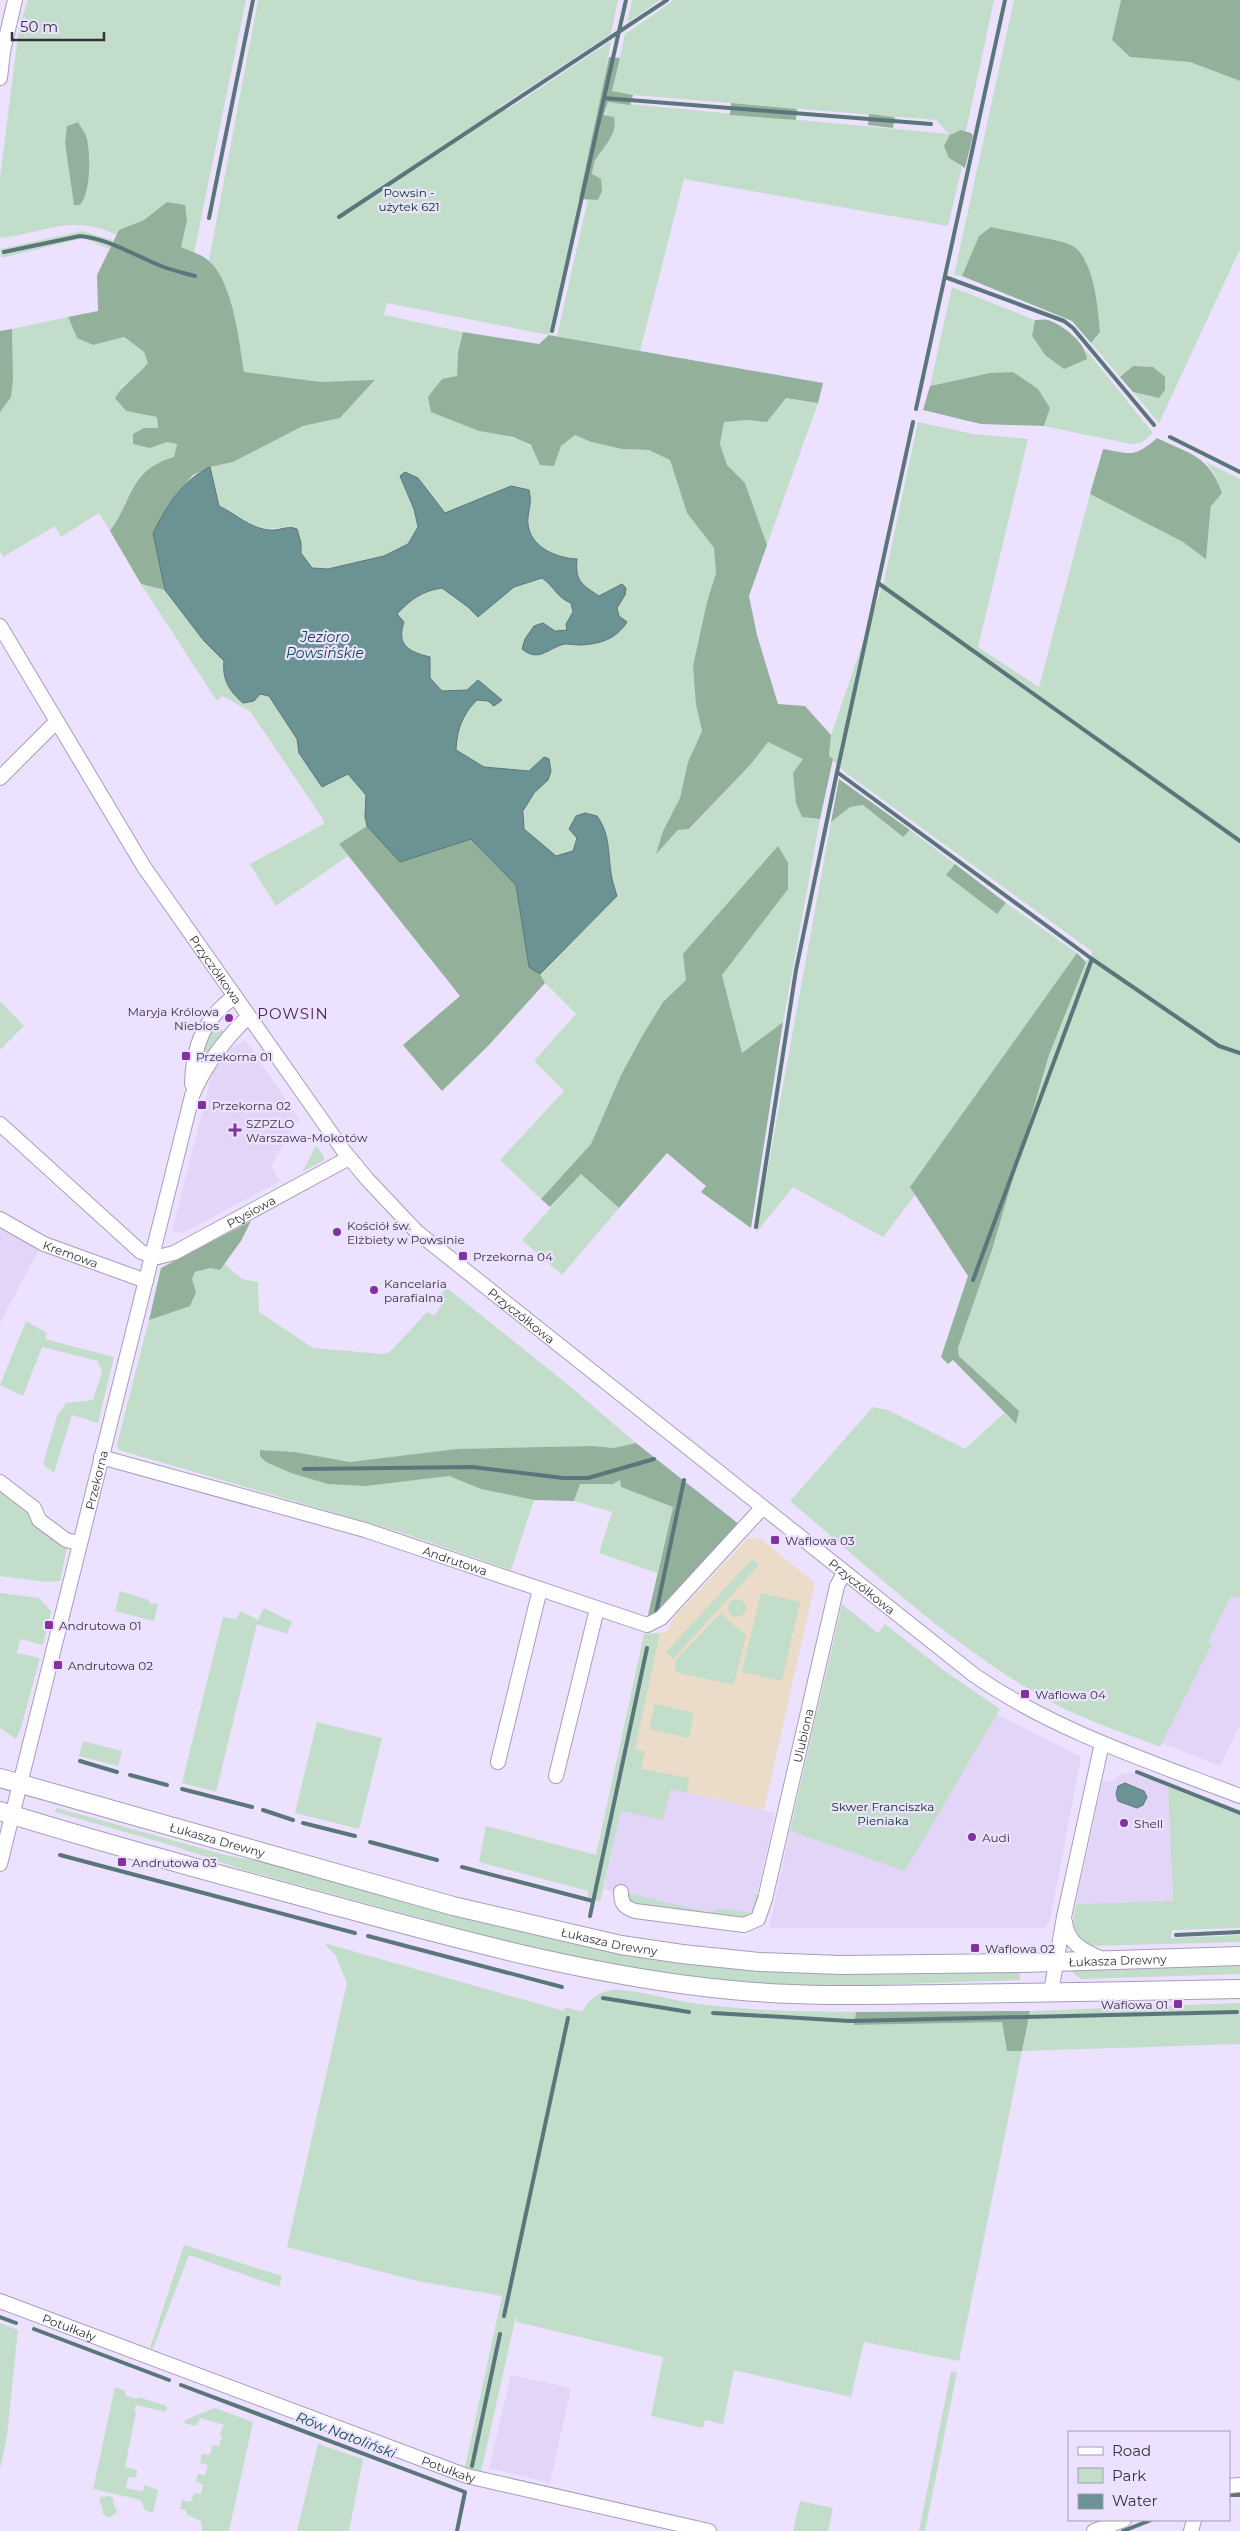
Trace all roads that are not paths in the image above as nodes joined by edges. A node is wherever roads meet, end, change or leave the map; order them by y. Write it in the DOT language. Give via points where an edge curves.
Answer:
graph roads {
  1 [pos="15,0"];
  2 [pos="0,78"];
  3 [pos="0,626"];
  4 [pos="56,722"];
  5 [pos="0,778"];
  6 [pos="234,997"];
  7 [pos="248,1018"];
  8 [pos="192,1096"];
  9 [pos="0,1124"];
  10 [pos="349,1158"];
  11 [pos="0,1219"];
  12 [pos="152,1256"];
  13 [pos="146,1281"];
  14 [pos="101,1458"];
  15 [pos="0,1482"];
  16 [pos="762,1508"];
  17 [pos="80,1543"];
  18 [pos="844,1573"];
  19 [pos="540,1589"];
  20 [pos="597,1609"];
  21 [pos="1102,1743"];
  22 [pos="498,1762"];
  23 [pos="556,1776"];
  24 [pos="0,1778"];
  25 [pos="20,1784"];
  26 [pos="1240,1796"];
  27 [pos="6,1813"];
  28 [pos="0,1864"];
  29 [pos="621,1892"];
  30 [pos="1064,1916"];
  31 [pos="1240,1956"];
  32 [pos="1105,1960"];
  33 [pos="1057,1962"];
  34 [pos="1240,1989"];
  35 [pos="1051,1992"];
  36 [pos="0,2301"];
  37 [pos="1122,2524"];
  38 [pos="709,2531"];
  39 [pos="1094,2531"];
  1 -- 2 [label="street"];
  3 -- 4 [label="street, Przyczółkowa"];
  4 -- 5 [label="street"];
  4 -- 6 [label="street, Przyczółkowa" via="144,867"];
  6 -- 7 [label="street, Przyczółkowa"];
  6 -- 8 [label="street, Przekorna" via="215,1012 204,1027 192,1078"];
  7 -- 8 [label="street, Przekorna" via="211,1058"];
  7 -- 10 [label="street, Przyczółkowa"];
  8 -- 12 [label="street, Przekorna"];
  9 -- 12 [label="street" via="141,1252"];
  10 -- 12 [label="street, Ptysiowa" via="174,1253"];
  10 -- 16 [label="street, Przyczółkowa" via="396,1212 438,1250"];
  11 -- 13 [label="street, Kremowa" via="44,1244"];
  12 -- 13 [label="street, Przekorna"];
  13 -- 14 [label="street, Przekorna"];
  14 -- 17 [label="street, Przekorna"];
  14 -- 19 [label="street, Andrutowa" via="365,1530"];
  15 -- 17 [label="street" via="34,1508 38,1520 66,1540"];
  16 -- 18 [label="street, Przyczółkowa"];
  16 -- 20 [label="street, Andrutowa" via="657,1622 647,1625"];
  17 -- 25 [label="street, Przekorna"];
  18 -- 21 [label="street, Przyczółkowa" via="947,1656 999,1692"];
  18 -- 29 [label="street, Ulubiona" via="837,1586 766,1898 758,1919 744,1925 635,1911 621,1901"];
  19 -- 20 [label="street, Andrutowa"];
  19 -- 22 [label="street"];
  20 -- 23 [label="street"];
  21 -- 26 [label="street, Przyczółkowa"];
  21 -- 30 [label="street"];
  24 -- 25 [label="main road, Łukasza Drewny"];
  25 -- 27 [label="street, Przekorna"];
  25 -- 33 [label="main road, Łukasza Drewny" via="453,1906 621,1945 682,1954 840,1966"];
  27 -- 28 [label="street, Przekorna"];
  27 -- 35 [label="main road" via="453,1938 633,1977 776,1993"];
  30 -- 32 [label="street" via="1069,1937 1084,1951"];
  30 -- 33 [label="street"];
  31 -- 32 [label="main road, Łukasza Drewny"];
  32 -- 33 [label="main road, Łukasza Drewny"];
  33 -- 35 [label="street"];
  34 -- 35 [label="main road"];
  36 -- 38 [label="street, Potułkały" via="467,2476"];
  37 -- 39 [label="street"];
}
